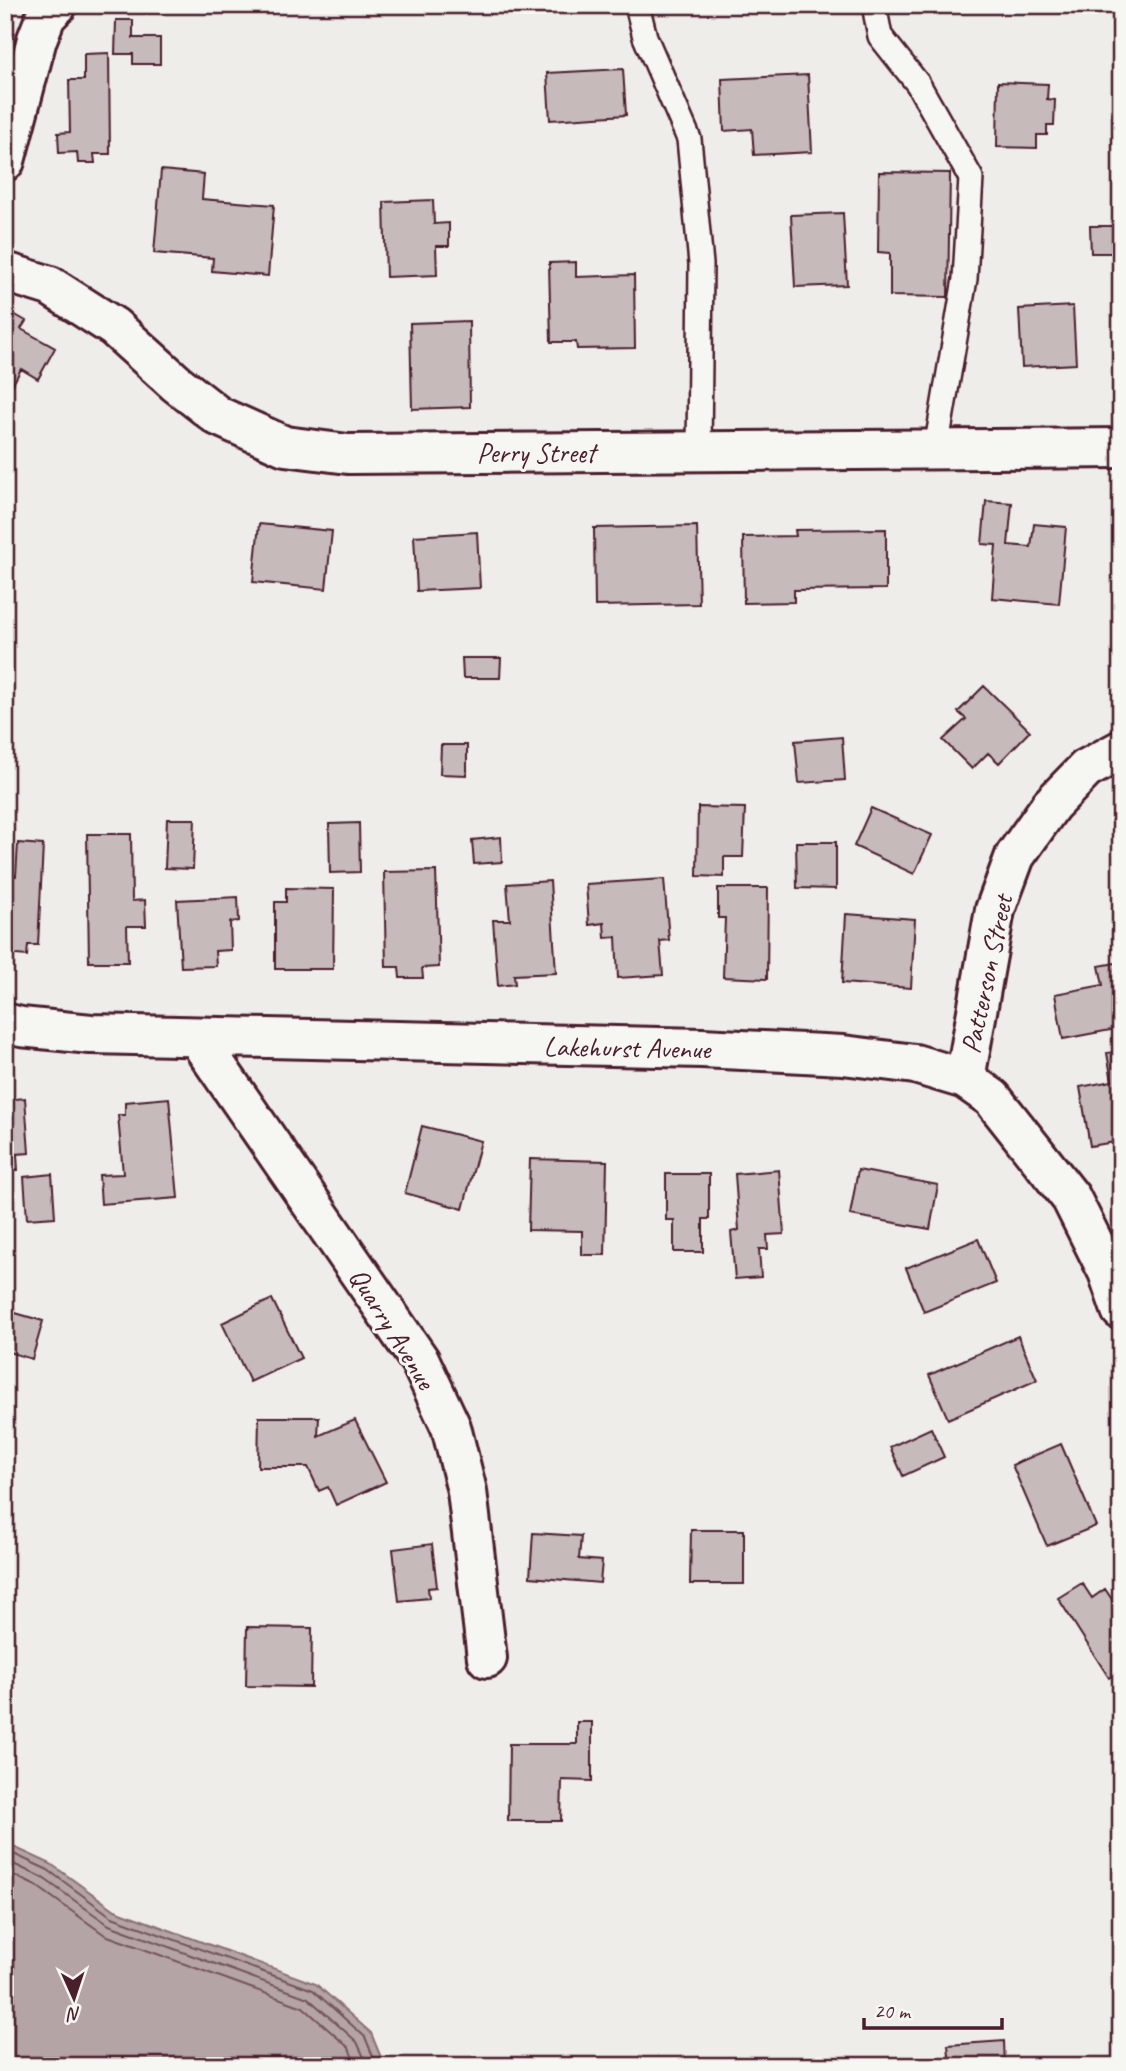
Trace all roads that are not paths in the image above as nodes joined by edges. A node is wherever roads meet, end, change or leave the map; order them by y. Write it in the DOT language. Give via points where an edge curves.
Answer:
graph roads {
  1 [pos="57,5"];
  2 [pos="637,5"];
  3 [pos="874,5"];
  4 [pos="5,161"];
  5 [pos="5,272"];
  6 [pos="1121,448"];
  7 [pos="936,449"];
  8 [pos="699,451"];
  9 [pos="1121,750"];
  10 [pos="5,1023"];
  11 [pos="201,1039"];
  12 [pos="965,1079"];
  13 [pos="1121,1310"];
  14 [pos="487,1658"];
  1 -- 4 [label="street" via="46,16 37,39"];
  2 -- 8 [label="lane" via="645,37 690,139 701,264"];
  3 -- 7 [label="lane" via="880,36 918,84 971,178 965,279"];
  5 -- 8 [label="street, Perry Street" via="50,286 114,327 218,416 285,446 348,454"];
  6 -- 7 [label="street, Perry Street"];
  7 -- 8 [label="street, Perry Street"];
  9 -- 12 [label="street, Patterson Street" via="1086,769 1051,804 1015,856 995,910"];
  10 -- 11 [label="street, Lakehurst Avenue" via="91,1034"];
  11 -- 12 [label="street, Lakehurst Avenue" via="843,1055 915,1064"];
  11 -- 14 [label="street, Quarry Avenue" via="420,1362 451,1427 468,1503"];
  12 -- 13 [label="street, Lakehurst Avenue" via="992,1097 1071,1198 1108,1272"];
}
